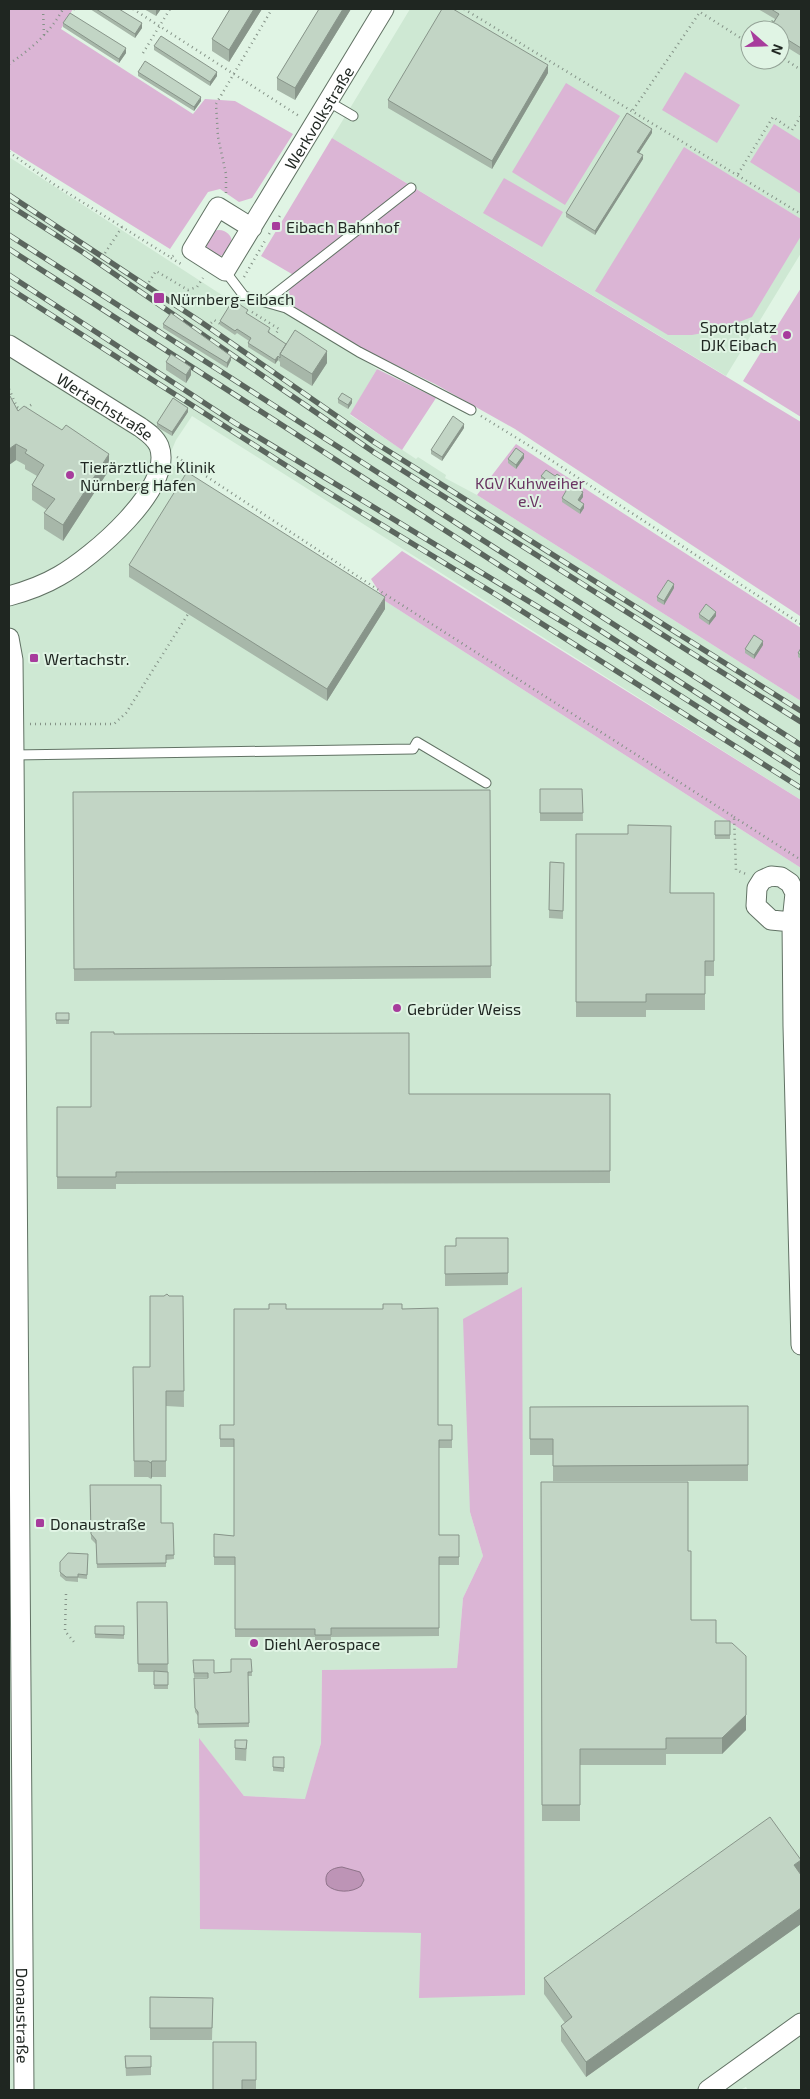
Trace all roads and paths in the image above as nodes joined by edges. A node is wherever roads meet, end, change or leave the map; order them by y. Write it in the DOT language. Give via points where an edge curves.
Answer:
graph roads {
  1 [pos="43,9"];
  2 [pos="63,9"];
  3 [pos="132,9"];
  4 [pos="170,9"];
  5 [pos="272,9"];
  6 [pos="384,9"];
  7 [pos="464,9"];
  8 [pos="160,26"];
  9 [pos="44,36"];
  10 [pos="740,38"];
  11 [pos="143,53"];
  12 [pos="790,63"];
  13 [pos="9,64"];
  14 [pos="801,70"];
  15 [pos="233,73"];
  16 [pos="329,102"];
  17 [pos="633,110"];
  18 [pos="353,116"];
  19 [pos="801,116"];
  20 [pos="314,126"];
  21 [pos="9,152"];
  22 [pos="738,174"];
  23 [pos="411,188"];
  24 [pos="226,212"];
  25 [pos="281,214"];
  26 [pos="801,214"];
  27 [pos="122,227"];
  28 [pos="252,228"];
  29 [pos="192,250"];
  30 [pos="105,253"];
  31 [pos="226,271"];
  32 [pos="203,278"];
  33 [pos="148,282"];
  34 [pos="244,296"];
  35 [pos="266,302"];
  36 [pos="250,310"];
  37 [pos="211,323"];
  38 [pos="226,328"];
  39 [pos="272,339"];
  40 [pos="9,345"];
  41 [pos="9,389"];
  42 [pos="34,403"];
  43 [pos="471,410"];
  44 [pos="158,444"];
  45 [pos="9,596"];
  46 [pos="188,614"];
  47 [pos="801,623"];
  48 [pos="9,638"];
  49 [pos="12,732"];
  50 [pos="12,766"];
  51 [pos="486,783"];
  52 [pos="734,817"];
  53 [pos="801,860"];
  54 [pos="762,880"];
  55 [pos="792,922"];
  56 [pos="13,1205"];
  57 [pos="801,1345"];
  58 [pos="66,1594"];
  59 [pos="74,1642"];
  60 [pos="16,1939"];
  61 [pos="801,2023"];
  62 [pos="24,2090"];
  63 [pos="708,2090"];
  1 -- 9 [label="path"];
  2 -- 9 [label="path"];
  3 -- 8 [label="path"];
  4 -- 8 [label="path"];
  5 -- 15 [label="path"];
  6 -- 16 [label="street, Werkvolkstraße"];
  7 -- 17 [label="path"];
  8 -- 11 [label="path"];
  8 -- 15 [label="path"];
  9 -- 13 [label="path"];
  10 -- 17 [label="path" via="700,12"];
  12 -- 14 [label="path"];
  15 -- 20 [label="path"];
  15 -- 24 [label="path" via="216,104 218,137 226,174"];
  16 -- 18 [label="lane"];
  16 -- 20 [label="street, Werkvolkstraße"];
  17 -- 22 [label="path"];
  19 -- 22 [label="path" via="792,130 773,117"];
  20 -- 28 [label="street, Werkvolkstraße"];
  21 -- 27 [label="path"];
  22 -- 26 [label="path"];
  23 -- 35 [label="lane"];
  24 -- 28 [label="street"];
  24 -- 29 [label="street" via="218,207"];
  25 -- 34 [label="path" via="242,279"];
  27 -- 29 [label="path" via="170,257"];
  27 -- 30 [label="path"];
  28 -- 31 [label="street, Werkvolkstraße"];
  29 -- 31 [label="street"];
  31 -- 34 [label="lane"];
  32 -- 33 [label="path" via="196,287 188,290 156,271"];
  34 -- 35 [label="lane"];
  35 -- 43 [label="lane" via="286,308 359,352"];
  36 -- 39 [label="path" via="278,329"];
  37 -- 38 [label="path" via="214,320"];
  40 -- 44 [label="street, Wertachstraße" via="140,427"];
  41 -- 42 [label="path" via="17,407 22,410"];
  43 -- 47 [label="path"];
  44 -- 45 [label="street, Wertachstraße" via="158,474 152,486 105,544 59,576 33,590"];
  44 -- 52 [label="path" via="396,602"];
  46 -- 49 [label="path" via="126,713 114,724"];
  48 -- 49 [label="street, Donaustraße" via="13,660"];
  49 -- 50 [label="street, Donaustraße"];
  50 -- 51 [label="lane" via="413,749 417,742"];
  50 -- 56 [label="street, Donaustraße"];
  52 -- 53 [label="path"];
  52 -- 54 [label="path" via="736,870"];
  54 -- 55 [label="street" via="757,888 756,906 771,920"];
  54 -- 55 [label="street" via="771,876 781,877 790,883 795,893"];
  55 -- 57 [label="street"];
  56 -- 60 [label="street, Donaustraße"];
  58 -- 59 [label="path" via="65,1631"];
  60 -- 62 [label="street, Donaustraße"];
  61 -- 63 [label="street"];
}
